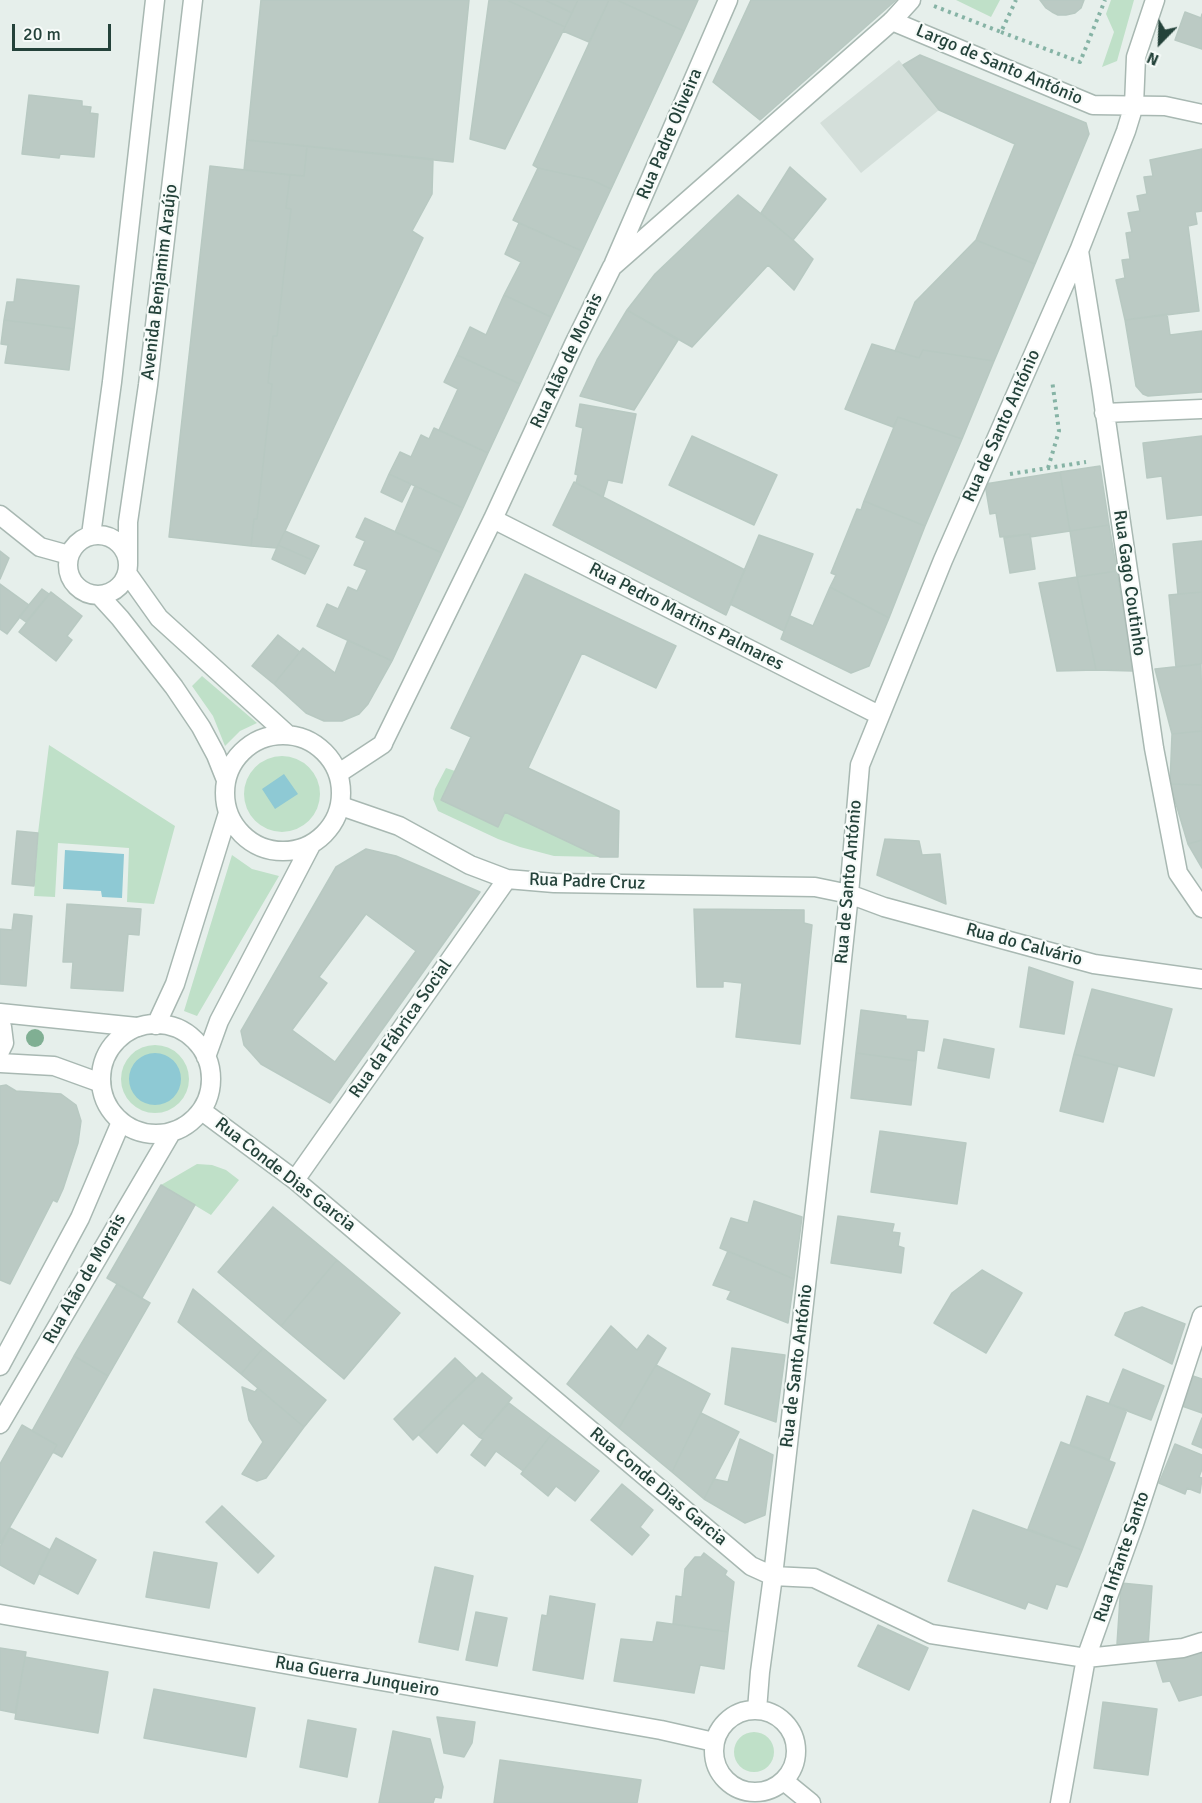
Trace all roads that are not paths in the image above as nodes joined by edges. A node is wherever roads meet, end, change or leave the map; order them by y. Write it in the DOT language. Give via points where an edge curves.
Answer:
graph roads {
  1 [pos="155,0"];
  2 [pos="193,0"];
  3 [pos="728,0"];
  4 [pos="1155,0"];
  5 [pos="919,2"];
  6 [pos="892,21"];
  7 [pos="1134,105"];
  8 [pos="1202,114"];
  9 [pos="1079,251"];
  10 [pos="612,267"];
  11 [pos="1202,409"];
  12 [pos="1104,413"];
  13 [pos="0,515"];
  14 [pos="493,519"];
  15 [pos="92,535"];
  16 [pos="69,555"];
  17 [pos="127,569"];
  18 [pos="99,595"];
  19 [pos="879,715"];
  20 [pos="288,735"];
  21 [pos="339,773"];
  22 [pos="226,780"];
  23 [pos="341,806"];
  24 [pos="228,813"];
  25 [pos="311,845"];
  26 [pos="507,879"];
  27 [pos="849,894"];
  28 [pos="1202,908"];
  29 [pos="1202,979"];
  30 [pos="0,1013"];
  31 [pos="0,1023"];
  32 [pos="156,1025"];
  33 [pos="137,1027"];
  34 [pos="0,1050"];
  35 [pos="206,1057"];
  36 [pos="0,1063"];
  37 [pos="101,1083"];
  38 [pos="202,1111"];
  39 [pos="121,1122"];
  40 [pos="171,1133"];
  41 [pos="296,1180"];
  42 [pos="1202,1316"];
  43 [pos="0,1366"];
  44 [pos="0,1424"];
  45 [pos="773,1576"];
  46 [pos="0,1614"];
  47 [pos="1202,1642"];
  48 [pos="1086,1658"];
  49 [pos="758,1710"];
  50 [pos="714,1742"];
  51 [pos="784,1780"];
  52 [pos="737,1796"];
  53 [pos="811,1803"];
  54 [pos="1060,1803"];
  1 -- 15 [label="street, Avenida Benjamim Araújo"];
  2 -- 17 [label="street, Avenida Benjamim Araújo" via="150,374 128,522"];
  3 -- 10 [label="street, Rua Padre Oliveira"];
  4 -- 7 [label="street, Rua de Santo António" via="1136,57"];
  5 -- 6 [label="street, Largo de Santo António"];
  6 -- 7 [label="street, Largo de Santo António" via="1093,105"];
  6 -- 10 [label="street, Rua Alão de Morais"];
  7 -- 8 [label="street, Largo de Santo António" via="1165,106"];
  7 -- 9 [label="street, Rua de Santo António"];
  9 -- 12 [label="street, Rua Gago Coutinho"];
  9 -- 19 [label="street, Rua de Santo António"];
  10 -- 14 [label="street, Rua Alão de Morais"];
  11 -- 12 [label="street"];
  12 -- 28 [label="street, Rua Gago Coutinho" via="1154,748 1178,873"];
  13 -- 16 [label="street" via="40,547"];
  14 -- 19 [label="street, Rua Pedro Martins Palmares"];
  14 -- 21 [label="street, Rua Alão de Morais" via="382,744"];
  15 -- 16 [label="street" via="82,539"];
  15 -- 17 [label="street" via="105,535 117,541 125,552"];
  16 -- 18 [label="street" via="69,574 74,583 89,594"];
  17 -- 18 [label="street" via="123,582"];
  17 -- 20 [label="street" via="159,618"];
  18 -- 22 [label="street" via="174,687 201,727"];
  19 -- 27 [label="street, Rua de Santo António" via="860,765"];
  20 -- 21 [label="street" via="319,746"];
  20 -- 22 [label="street" via="272,735 242,751"];
  21 -- 23 [label="street"];
  22 -- 24 [label="street"];
  23 -- 25 [label="street" via="324,835"];
  23 -- 26 [label="street, Rua Padre Cruz" via="399,826 470,865"];
  24 -- 25 [label="street" via="236,827 262,847 279,851"];
  24 -- 32 [label="street" via="175,984"];
  25 -- 35 [label="street" via="222,1015"];
  26 -- 27 [label="street, Rua Padre Cruz" via="815,887"];
  26 -- 41 [label="street, Rua da Fábrica Social"];
  27 -- 29 [label="street, Rua do Calvário" via="1094,964"];
  27 -- 45 [label="street, Rua de Santo António"];
  30 -- 33 [label="street"];
  31 -- 34 [label="street" via="4,1043"];
  32 -- 33 [label="street"];
  32 -- 35 [label="street" via="186,1034"];
  33 -- 37 [label="street" via="126,1032 108,1052"];
  35 -- 38 [label="street" via="211,1079"];
  36 -- 37 [label="street" via="54,1066"];
  37 -- 39 [label="street" via="107,1105"];
  38 -- 40 [label="street, Rua Alão de Morais"];
  38 -- 41 [label="street, Rua Conde Dias Garcia"];
  39 -- 40 [label="street" via="136,1131"];
  39 -- 43 [label="street, Rua Alão de Morais" via="80,1218"];
  40 -- 44 [label="street, Rua Alão de Morais"];
  41 -- 45 [label="street, Rua Conde Dias Garcia" via="752,1566"];
  42 -- 48 [label="street, Rua Infante Santo"];
  45 -- 48 [label="street, Rua Conde Dias Garcia" via="814,1578 931,1634"];
  45 -- 49 [label="street, Rua de Santo António"];
  46 -- 50 [label="street, Rua Guerra Junqueiro"];
  47 -- 48 [label="street, Rua Conde Dias Garcia" via="1183,1648"];
  48 -- 54 [label="street, Rua Infante Santo"];
  49 -- 50 [label="street" via="746,1711 725,1722"];
  49 -- 51 [label="street" via="780,1718 794,1737 795,1760"];
  50 -- 52 [label="street" via="716,1766"];
  51 -- 52 [label="street" via="764,1791"];
  51 -- 53 [label="street"];
}
